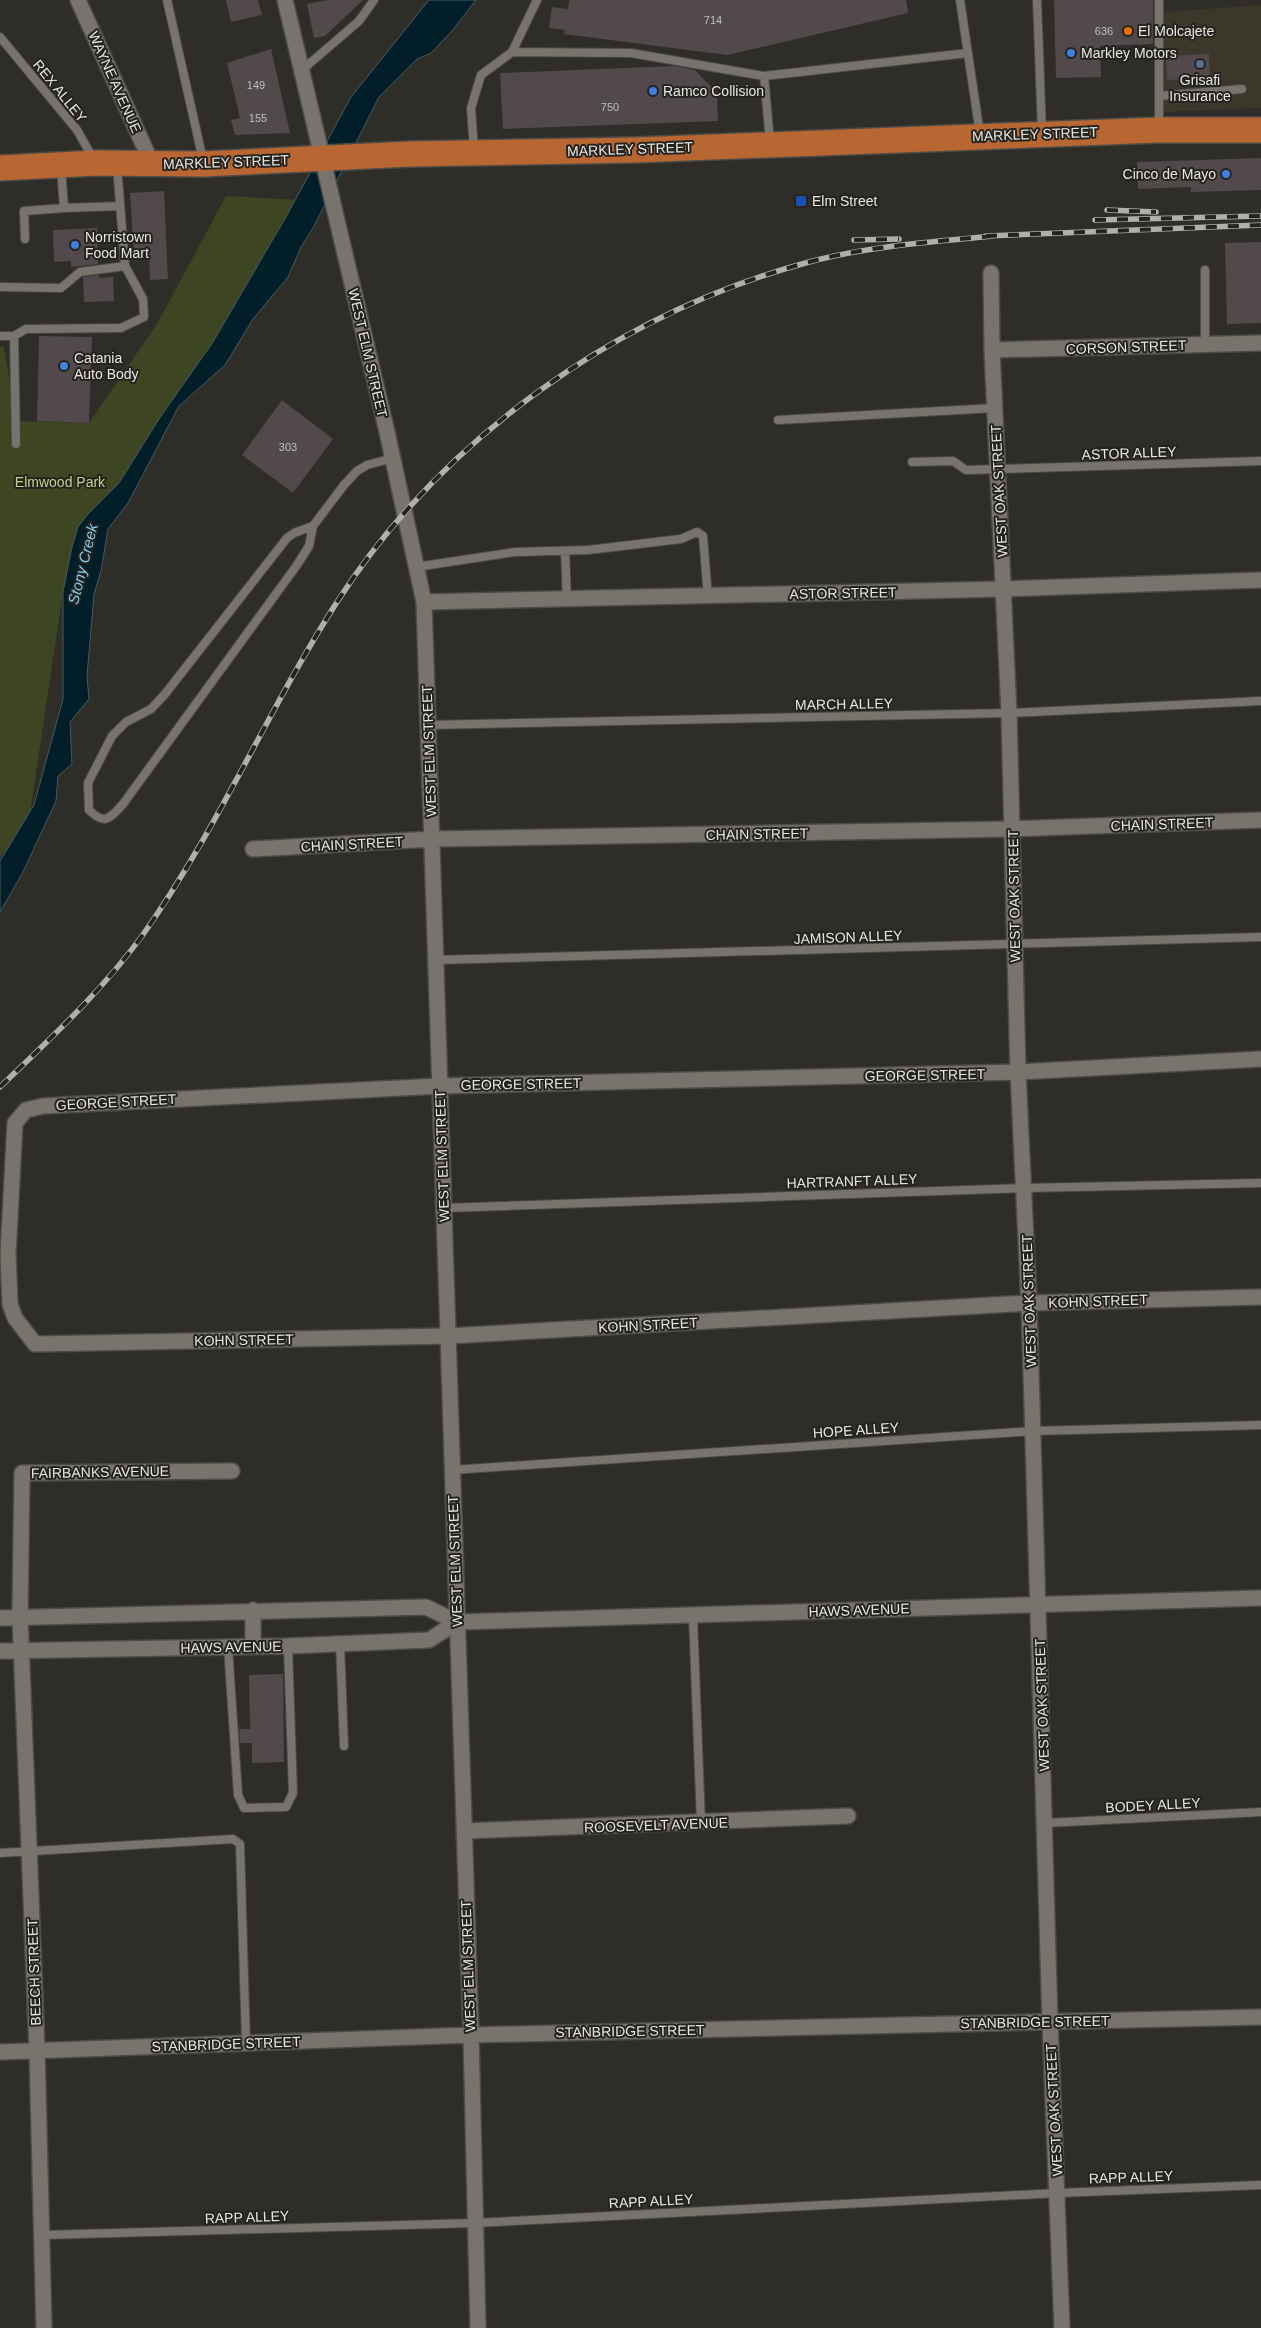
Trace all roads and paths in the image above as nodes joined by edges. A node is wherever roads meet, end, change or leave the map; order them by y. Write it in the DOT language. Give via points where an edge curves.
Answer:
graph roads {
  1 [pos="78,0"];
  2 [pos="167,0"];
  3 [pos="285,0"];
  4 [pos="374,0"];
  5 [pos="537,0"];
  6 [pos="960,0"];
  7 [pos="1037,0"];
  8 [pos="1159,0"];
  9 [pos="0,37"];
  10 [pos="512,52"];
  11 [pos="968,53"];
  12 [pos="300,72"];
  13 [pos="764,76"];
  14 [pos="1242,89"];
  15 [pos="1159,96"];
  16 [pos="1159,130"];
  17 [pos="1261,130"];
  18 [pos="1042,134"];
  19 [pos="980,136"];
  20 [pos="771,144"];
  21 [pos="475,153"];
  22 [pos="323,158"];
  23 [pos="107,164"];
  24 [pos="152,164"];
  25 [pos="204,164"];
  26 [pos="61,165"];
  27 [pos="0,168"];
  28 [pos="120,206"];
  29 [pos="64,208"];
  30 [pos="25,239"];
  31 [pos="125,266"];
  32 [pos="1205,270"];
  33 [pos="990,273"];
  34 [pos="0,287"];
  35 [pos="0,336"];
  36 [pos="14,336"];
  37 [pos="1261,343"];
  38 [pos="1205,344"];
  39 [pos="992,350"];
  40 [pos="995,408"];
  41 [pos="778,420"];
  42 [pos="16,444"];
  43 [pos="393,458"];
  44 [pos="1261,461"];
  45 [pos="912,462"];
  46 [pos="998,469"];
  47 [pos="313,526"];
  48 [pos="565,551"];
  49 [pos="416,567"];
  50 [pos="1261,580"];
  51 [pos="1003,589"];
  52 [pos="708,596"];
  53 [pos="567,600"];
  54 [pos="424,602"];
  55 [pos="1261,701"];
  56 [pos="1009,713"];
  57 [pos="428,725"];
  58 [pos="1261,820"];
  59 [pos="1012,829"];
  60 [pos="432,839"];
  61 [pos="253,849"];
  62 [pos="1261,936"];
  63 [pos="1015,945"];
  64 [pos="436,960"];
  65 [pos="1261,1059"];
  66 [pos="1018,1072"];
  67 [pos="440,1086"];
  68 [pos="1261,1183"];
  69 [pos="1025,1188"];
  70 [pos="444,1208"];
  71 [pos="1261,1296"];
  72 [pos="1029,1303"];
  73 [pos="448,1336"];
  74 [pos="35,1344"];
  75 [pos="1261,1426"];
  76 [pos="1033,1431"];
  77 [pos="452,1470"];
  78 [pos="232,1471"];
  79 [pos="1261,1598"];
  80 [pos="1038,1603"];
  81 [pos="253,1610"];
  82 [pos="20,1617"];
  83 [pos="693,1617"];
  84 [pos="0,1618"];
  85 [pos="458,1622"];
  86 [pos="340,1644"];
  87 [pos="253,1645"];
  88 [pos="288,1646"];
  89 [pos="228,1647"];
  90 [pos="0,1651"];
  91 [pos="20,1651"];
  92 [pos="344,1746"];
  93 [pos="1261,1812"];
  94 [pos="848,1816"];
  95 [pos="701,1823"];
  96 [pos="1046,1823"];
  97 [pos="464,1831"];
  98 [pos="29,1852"];
  99 [pos="0,1853"];
  100 [pos="1261,2017"];
  101 [pos="1050,2022"];
  102 [pos="471,2035"];
  103 [pos="246,2043"];
  104 [pos="37,2050"];
  105 [pos="0,2052"];
  106 [pos="1261,2185"];
  107 [pos="1058,2193"];
  108 [pos="475,2223"];
  109 [pos="43,2235"];
  110 [pos="44,2328"];
  111 [pos="478,2328"];
  112 [pos="1062,2328"];
  1 -- 24 [label="street, WAYNE AVENUE"];
  2 -- 25 [label="lane"];
  3 -- 12 [label="street, WEST ELM STREET"];
  4 -- 12 [label="lane" via="359,20"];
  5 -- 10 [label="lane"];
  6 -- 11 [label="lane"];
  7 -- 18 [label="lane"];
  8 -- 15 [label="lane"];
  9 -- 23 [label="lane, REX ALLEY"];
  10 -- 13 [label="lane" via="631,53"];
  10 -- 21 [label="lane" via="481,76 470,108"];
  11 -- 13 [label="lane"];
  11 -- 19 [label="lane"];
  12 -- 22 [label="street, WEST ELM STREET"];
  13 -- 20 [label="lane"];
  14 -- 15 [label="lane"];
  15 -- 16 [label="lane"];
  16 -- 17 [label="highway, MARKLEY STREET"];
  16 -- 18 [label="highway, MARKLEY STREET"];
  18 -- 19 [label="highway, MARKLEY STREET"];
  19 -- 20 [label="highway, MARKLEY STREET"];
  20 -- 21 [label="highway, MARKLEY STREET"];
  21 -- 22 [label="highway, MARKLEY STREET"];
  22 -- 25 [label="highway, MARKLEY STREET"];
  22 -- 43 [label="street, WEST ELM STREET"];
  23 -- 24 [label="highway, MARKLEY STREET"];
  23 -- 26 [label="highway, MARKLEY STREET"];
  23 -- 28 [label="lane"];
  24 -- 25 [label="highway, MARKLEY STREET"];
  26 -- 27 [label="highway, MARKLEY STREET"];
  26 -- 29 [label="lane"];
  28 -- 29 [label="lane"];
  28 -- 31 [label="lane"];
  29 -- 30 [label="lane" via="24,211"];
  31 -- 34 [label="lane" via="80,272 61,288"];
  31 -- 36 [label="lane" via="144,299 144,317 121,328 26,329"];
  32 -- 38 [label="lane"];
  33 -- 39 [label="street, WEST OAK STREET"];
  35 -- 36 [label="lane"];
  36 -- 42 [label="lane"];
  37 -- 38 [label="street, CORSON STREET"];
  38 -- 39 [label="street, CORSON STREET"];
  39 -- 40 [label="street, WEST OAK STREET"];
  40 -- 41 [label="lane"];
  40 -- 46 [label="street, WEST OAK STREET"];
  43 -- 47 [label="lane" via="357,471"];
  43 -- 49 [label="street, WEST ELM STREET"];
  44 -- 46 [label="lane, ASTOR ALLEY"];
  45 -- 46 [label="lane, ASTOR ALLEY" via="953,462 966,470"];
  46 -- 51 [label="street, WEST OAK STREET"];
  47 -- 47 [label="lane" via="310,546 123,804 112,817 97,818 90,810 88,783 112,736 126,722 151,709 165,694 287,538"];
  48 -- 49 [label="lane" via="515,552"];
  48 -- 52 [label="lane" via="681,539 697,532 703,536"];
  48 -- 53 [label="lane"];
  49 -- 54 [label="street, WEST ELM STREET"];
  50 -- 51 [label="street, ASTOR STREET"];
  51 -- 52 [label="street, ASTOR STREET"];
  51 -- 56 [label="street, WEST OAK STREET"];
  52 -- 53 [label="street, ASTOR STREET"];
  53 -- 54 [label="street, ASTOR STREET"];
  54 -- 57 [label="street, WEST ELM STREET"];
  55 -- 56 [label="lane, MARCH ALLEY"];
  56 -- 57 [label="lane, MARCH ALLEY"];
  56 -- 59 [label="street, WEST OAK STREET"];
  57 -- 60 [label="street, WEST ELM STREET"];
  58 -- 59 [label="street, CHAIN STREET"];
  59 -- 60 [label="street, CHAIN STREET"];
  59 -- 63 [label="street, WEST OAK STREET"];
  60 -- 61 [label="street, CHAIN STREET"];
  60 -- 64 [label="street, WEST ELM STREET"];
  62 -- 63 [label="lane, JAMISON ALLEY"];
  63 -- 64 [label="lane, JAMISON ALLEY"];
  63 -- 66 [label="street, WEST OAK STREET"];
  64 -- 67 [label="street, WEST ELM STREET"];
  65 -- 66 [label="street, GEORGE STREET"];
  66 -- 67 [label="street, GEORGE STREET"];
  66 -- 69 [label="street, WEST OAK STREET"];
  67 -- 70 [label="street, WEST ELM STREET"];
  67 -- 74 [label="street, GEORGE STREET" via="43,1106 26,1110 15,1123 8,1254 10,1304 15,1318"];
  68 -- 69 [label="lane, HARTRANFT ALLEY"];
  69 -- 70 [label="lane, HARTRANFT ALLEY"];
  69 -- 72 [label="street, WEST OAK STREET"];
  70 -- 73 [label="street, WEST ELM STREET"];
  71 -- 72 [label="street, KOHN STREET"];
  72 -- 73 [label="street, KOHN STREET"];
  72 -- 76 [label="street, WEST OAK STREET"];
  73 -- 74 [label="street, KOHN STREET"];
  73 -- 77 [label="street, WEST ELM STREET"];
  75 -- 76 [label="lane, HOPE ALLEY"];
  76 -- 77 [label="lane, HOPE ALLEY"];
  76 -- 80 [label="street, WEST OAK STREET"];
  77 -- 85 [label="street, WEST ELM STREET"];
  78 -- 82 [label="street, FAIRBANKS AVENUE" via="22,1473"];
  79 -- 80 [label="street, HAWS AVENUE"];
  80 -- 83 [label="street, HAWS AVENUE"];
  80 -- 96 [label="street, WEST OAK STREET"];
  81 -- 82 [label="street, HAWS AVENUE"];
  81 -- 85 [label="street, HAWS AVENUE" via="426,1607"];
  81 -- 87 [label="street"];
  82 -- 84 [label="street, HAWS AVENUE"];
  82 -- 91 [label="street, BEECH STREET"];
  83 -- 85 [label="street, HAWS AVENUE"];
  83 -- 95 [label="lane"];
  85 -- 86 [label="street, HAWS AVENUE" via="429,1640"];
  85 -- 97 [label="street, WEST ELM STREET"];
  86 -- 88 [label="street, HAWS AVENUE"];
  86 -- 92 [label="lane"];
  87 -- 88 [label="street, HAWS AVENUE"];
  87 -- 89 [label="street, HAWS AVENUE"];
  88 -- 89 [label="lane" via="293,1793 286,1807 244,1808 238,1795"];
  89 -- 91 [label="street, HAWS AVENUE"];
  90 -- 91 [label="street, HAWS AVENUE"];
  91 -- 98 [label="street, BEECH STREET"];
  93 -- 96 [label="lane, BODEY ALLEY"];
  94 -- 95 [label="street, ROOSEVELT AVENUE"];
  95 -- 97 [label="street, ROOSEVELT AVENUE"];
  96 -- 101 [label="street, WEST OAK STREET"];
  97 -- 102 [label="street, WEST ELM STREET"];
  98 -- 99 [label="lane"];
  98 -- 103 [label="lane" via="233,1839 240,1844"];
  98 -- 104 [label="street, BEECH STREET"];
  100 -- 101 [label="street, STANBRIDGE STREET"];
  101 -- 102 [label="street, STANBRIDGE STREET"];
  101 -- 107 [label="street, WEST OAK STREET"];
  102 -- 103 [label="street, STANBRIDGE STREET"];
  102 -- 108 [label="street, WEST ELM STREET"];
  103 -- 104 [label="street, STANBRIDGE STREET"];
  104 -- 105 [label="street, STANBRIDGE STREET"];
  104 -- 109 [label="street, BEECH STREET"];
  106 -- 107 [label="lane, RAPP ALLEY"];
  107 -- 108 [label="lane, RAPP ALLEY"];
  107 -- 112 [label="street, WEST OAK STREET"];
  108 -- 109 [label="lane, RAPP ALLEY"];
  108 -- 111 [label="street, WEST ELM STREET"];
  109 -- 110 [label="street, BEECH STREET"];
}
